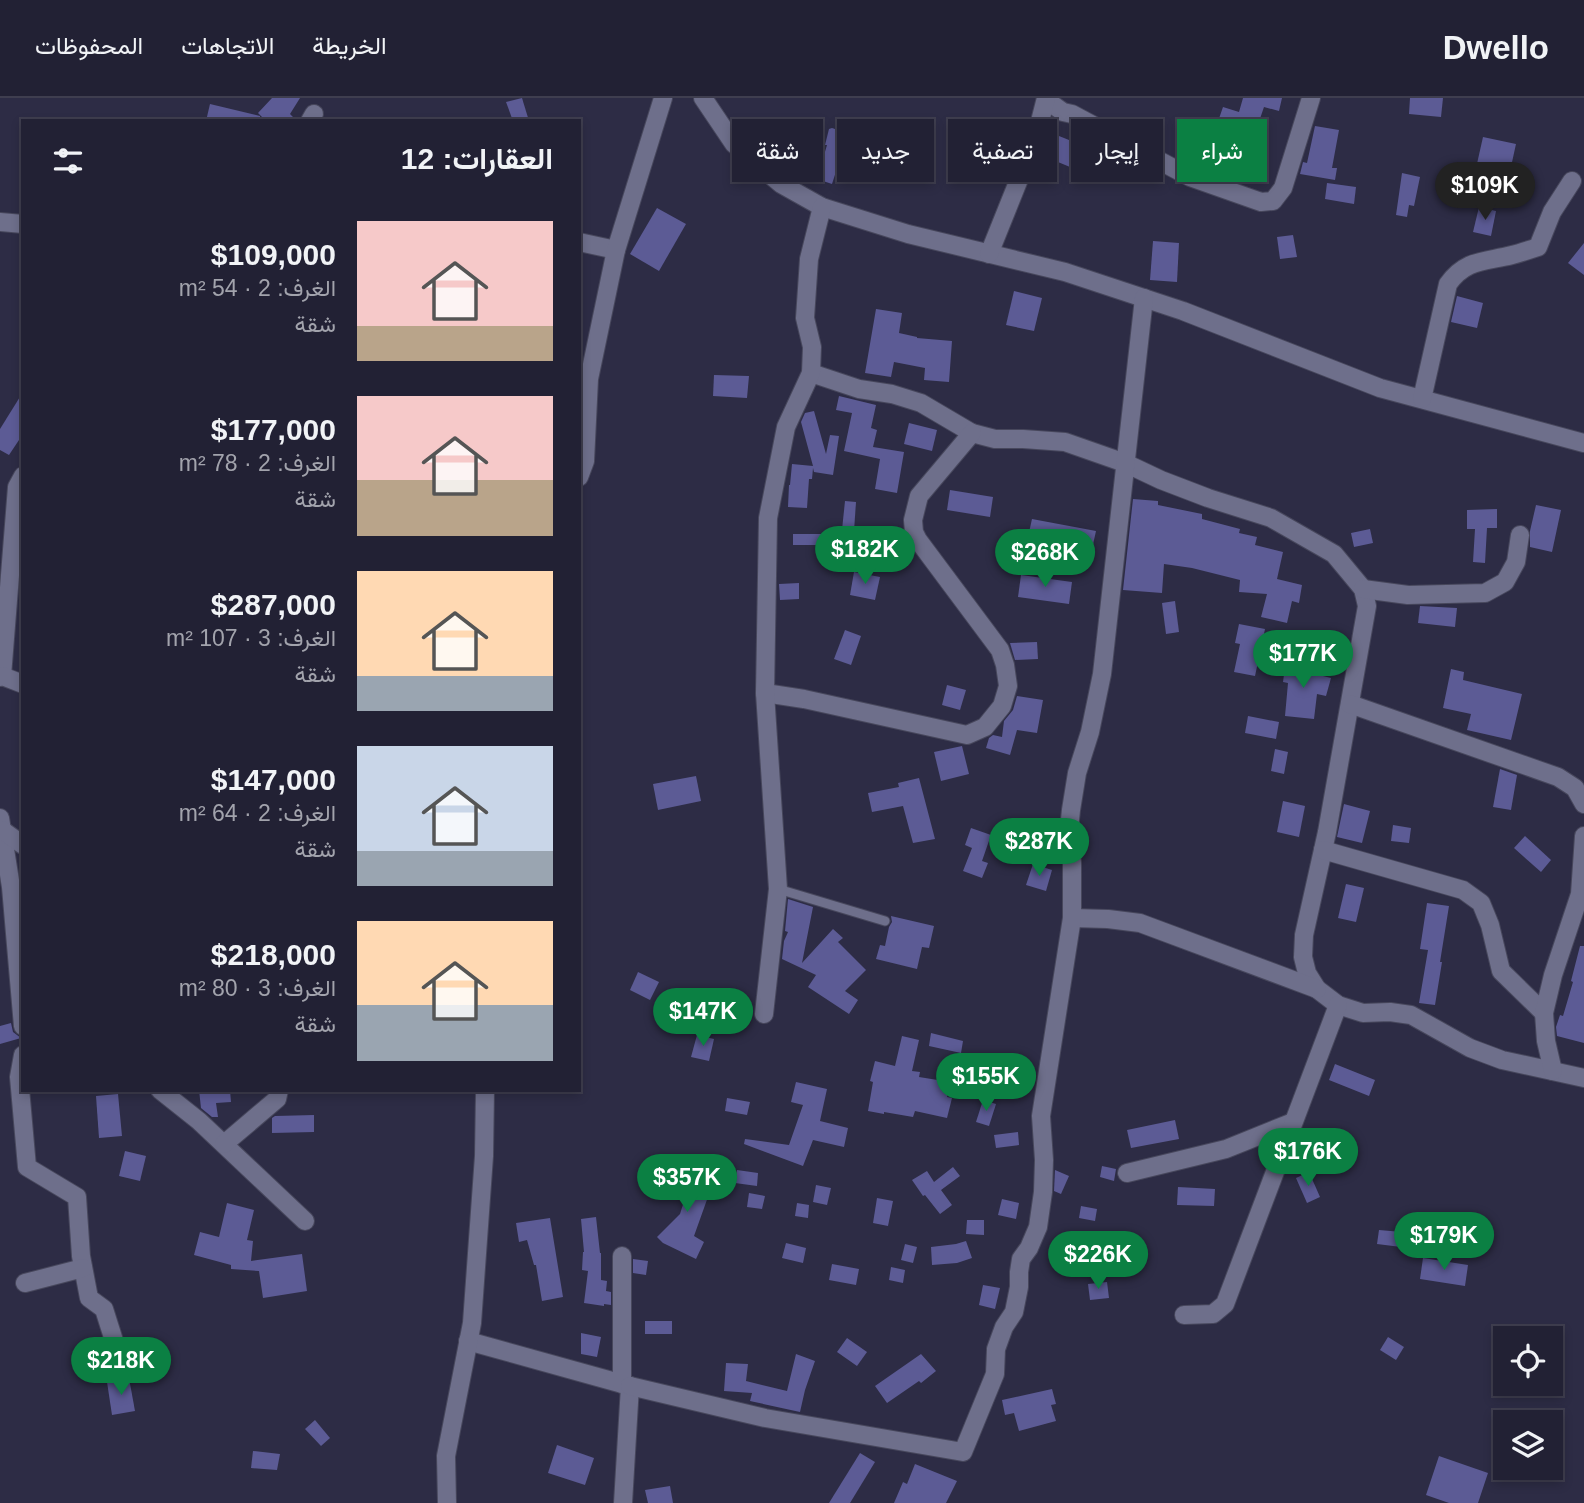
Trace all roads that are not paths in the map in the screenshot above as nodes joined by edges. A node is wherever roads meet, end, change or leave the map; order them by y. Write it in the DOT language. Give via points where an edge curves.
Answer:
graph roads {
  1 [pos="663,98"];
  2 [pos="703,98"];
  3 [pos="1311,98"];
  4 [pos="1046,99"];
  5 [pos="1572,181"];
  6 [pos="822,206"];
  7 [pos="0,222"];
  8 [pos="21,224"];
  9 [pos="581,242"];
  10 [pos="616,250"];
  11 [pos="989,254"];
  12 [pos="1144,298"];
  13 [pos="811,373"];
  14 [pos="584,378"];
  15 [pos="1422,399"];
  16 [pos="972,433"];
  17 [pos="1584,443"];
  18 [pos="1125,463"];
  19 [pos="581,472"];
  20 [pos="21,480"];
  21 [pos="1520,535"];
  22 [pos="1363,589"];
  23 [pos="1,676"];
  24 [pos="21,683"];
  25 [pos="765,693"];
  26 [pos="1350,704"];
  27 [pos="1584,804"];
  28 [pos="1,824"];
  29 [pos="1584,836"];
  30 [pos="21,843"];
  31 [pos="1323,850"];
  32 [pos="778,889"];
  33 [pos="1072,918"];
  34 [pos="885,921"];
  35 [pos="1317,989"];
  36 [pos="21,1005"];
  37 [pos="1338,1005"];
  38 [pos="1544,1013"];
  39 [pos="764,1014"];
  40 [pos="21,1066"];
  41 [pos="1553,1071"];
  42 [pos="1584,1078"];
  43 [pos="163,1092"];
  44 [pos="279,1092"];
  45 [pos="485,1092"];
  46 [pos="1293,1122"];
  47 [pos="223,1144"];
  48 [pos="1127,1173"];
  49 [pos="305,1221"];
  50 [pos="622,1256"];
  51 [pos="83,1268"];
  52 [pos="25,1283"];
  53 [pos="1184,1315"];
  54 [pos="468,1341"];
  55 [pos="116,1347"];
  56 [pos="626,1385"];
  57 [pos="447,1503"];
  58 [pos="623,1503"];
  1 -- 10 [label="street"];
  2 -- 6 [label="street" via="734,145 782,184"];
  3 -- 4 [label="street" via="1283,188 1273,201 1261,202 1190,177"];
  4 -- 11 [label="street" via="1036,137"];
  5 -- 15 [label="street" via="1552,212 1538,247 1475,263 1457,272 1448,284"];
  6 -- 11 [label="street"];
  6 -- 13 [label="street" via="809,259 805,318 812,347"];
  7 -- 8 [label="street"];
  9 -- 10 [label="street"];
  10 -- 14 [label="street"];
  11 -- 12 [label="street"];
  12 -- 15 [label="street"];
  12 -- 18 [label="street"];
  13 -- 16 [label="street" via="920,403"];
  13 -- 25 [label="street" via="786,427 768,518"];
  14 -- 19 [label="street" via="585,461"];
  15 -- 17 [label="street"];
  16 -- 18 [label="street" via="995,439 1065,442"];
  16 -- 25 [label="street" via="919,496 912,520 918,540 1000,650 1008,686 1002,706 985,727 967,735"];
  18 -- 22 [label="street" via="1270,518 1334,554"];
  18 -- 33 [label="street" via="1102,674 1071,810"];
  20 -- 23 [label="street"];
  21 -- 22 [label="street" via="1516,562 1505,582 1485,593 1408,595"];
  22 -- 26 [label="street" via="1367,606"];
  23 -- 24 [label="street"];
  25 -- 32 [label="street"];
  26 -- 27 [label="street" via="1558,777 1575,788"];
  26 -- 31 [label="street"];
  28 -- 30 [label="street"];
  28 -- 36 [label="street"];
  29 -- 38 [label="street" via="1580,894"];
  31 -- 35 [label="street" via="1303,957"];
  31 -- 38 [label="street" via="1463,890 1481,904 1501,971"];
  32 -- 34 [label="lane"];
  32 -- 39 [label="street"];
  33 -- 35 [label="street" via="1140,923"];
  33 -- 56 [label="street" via="1041,1116 1044,1160 1038,1227 1021,1259 1014,1312 1004,1327 996,1349 995,1374 963,1452 765,1418"];
  35 -- 37 [label="street"];
  37 -- 41 [label="street" via="1363,1013 1411,1015 1469,1048"];
  37 -- 46 [label="street"];
  38 -- 41 [label="street"];
  40 -- 51 [label="street" via="27,1167 78,1197"];
  41 -- 42 [label="street"];
  43 -- 47 [label="street"];
  44 -- 47 [label="street" via="277,1099"];
  45 -- 54 [label="street"];
  46 -- 48 [label="street" via="1226,1149"];
  46 -- 53 [label="street" via="1225,1304 1213,1314"];
  47 -- 49 [label="street"];
  50 -- 56 [label="street"];
  51 -- 52 [label="street"];
  51 -- 55 [label="street" via="89,1298 104,1309"];
  54 -- 56 [label="street"];
  54 -- 57 [label="street" via="446,1455"];
  56 -- 58 [label="street"];
}
